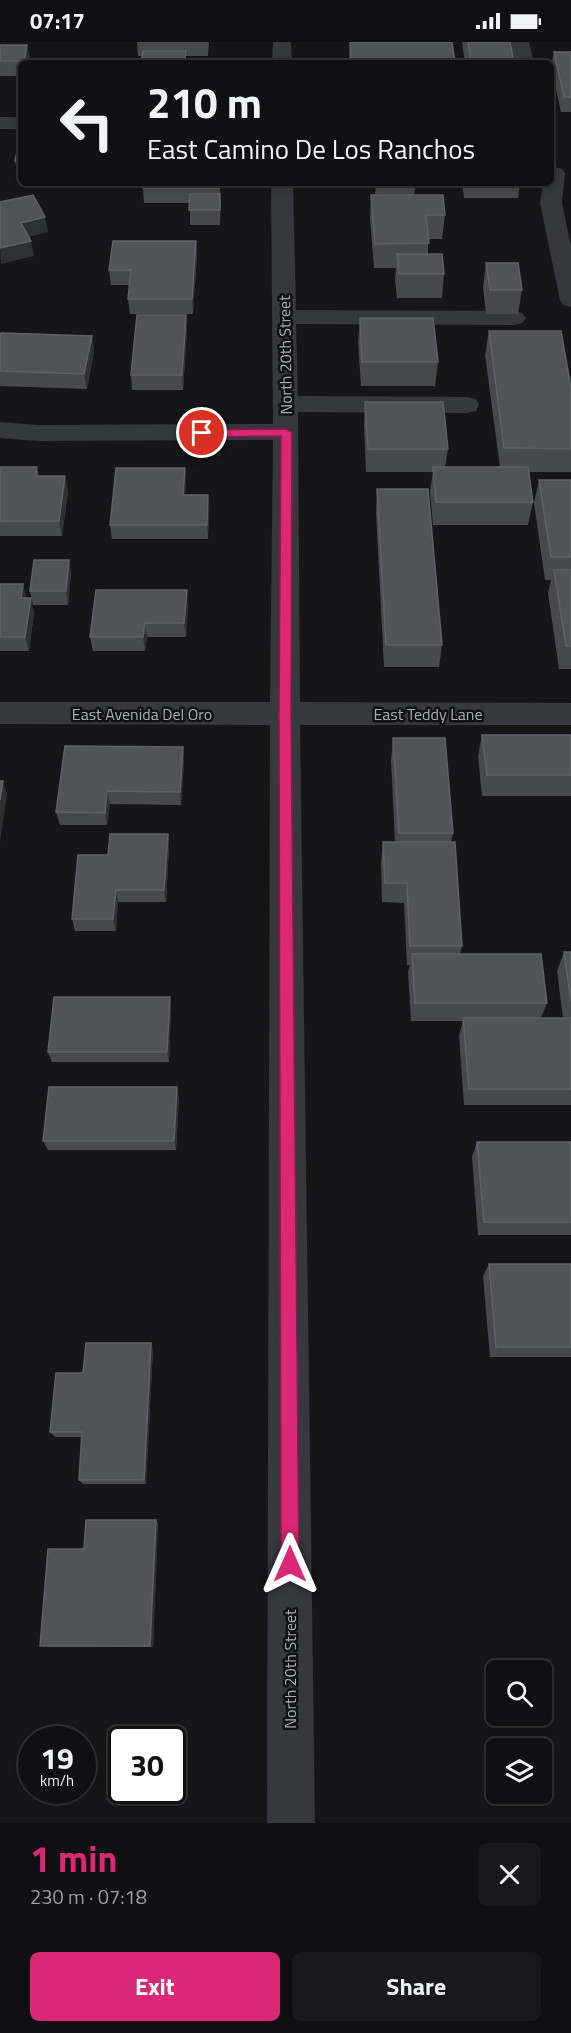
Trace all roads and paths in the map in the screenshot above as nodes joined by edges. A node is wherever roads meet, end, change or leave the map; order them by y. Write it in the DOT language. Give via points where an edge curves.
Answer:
graph roads {
  1 [pos="282,42"];
  2 [pos="520,42"];
  3 [pos="282,60"];
  4 [pos="523,60"];
  5 [pos="0,123"];
  6 [pos="18,123"];
  7 [pos="559,173"];
  8 [pos="282,186"];
  9 [pos="571,300"];
  10 [pos="285,317"];
  11 [pos="514,318"];
  12 [pos="467,405"];
  13 [pos="286,418"];
  14 [pos="0,430"];
  15 [pos="0,713"];
  16 [pos="285,714"];
  17 [pos="571,714"];
  18 [pos="291,1823"];
  1 -- 3 [label="street"];
  2 -- 4 [label="street"];
  5 -- 6 [label="street"];
  7 -- 9 [label="street" via="551,203"];
  8 -- 10 [label="street, North 20th Street"];
  10 -- 11 [label="street"];
  10 -- 13 [label="street, North 20th Street"];
  12 -- 13 [label="street"];
  13 -- 14 [label="street" via="38,433"];
  13 -- 16 [label="street, North 20th Street"];
  15 -- 16 [label="street, East Avenida Del Oro"];
  16 -- 17 [label="street, East Teddy Lane"];
  16 -- 18 [label="street, North 20th Street"];
}
